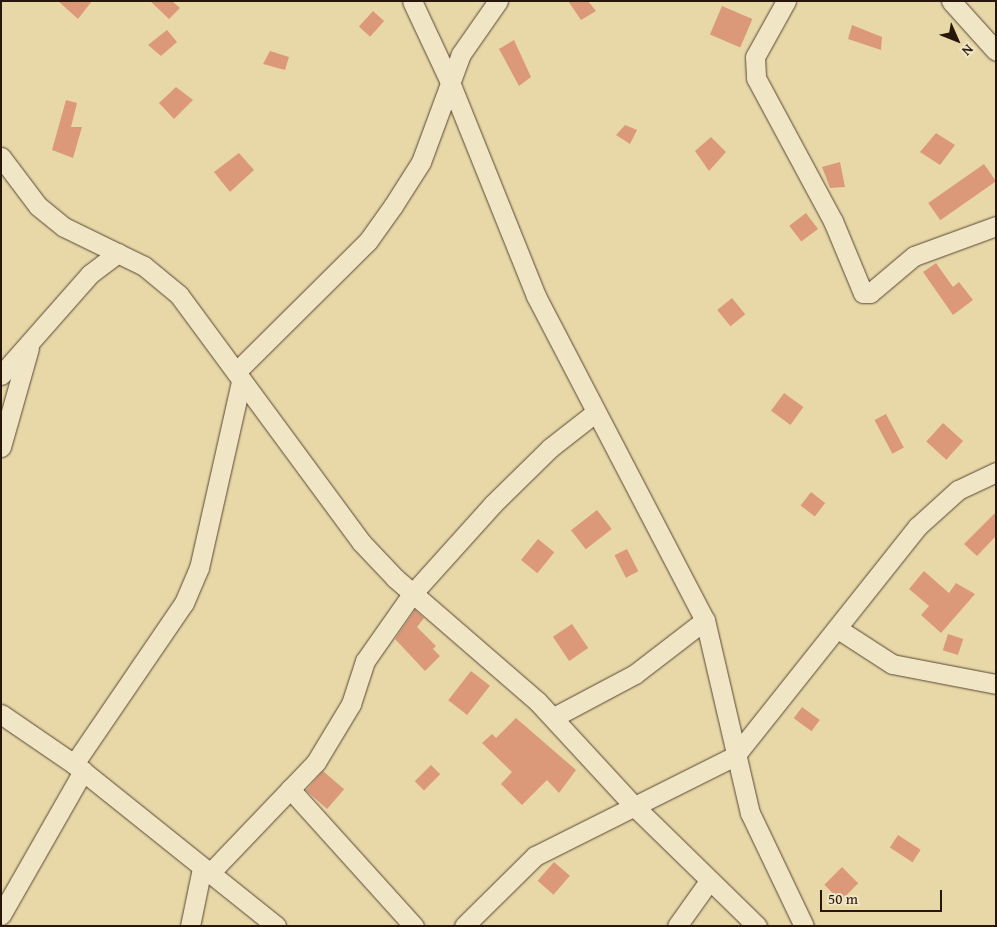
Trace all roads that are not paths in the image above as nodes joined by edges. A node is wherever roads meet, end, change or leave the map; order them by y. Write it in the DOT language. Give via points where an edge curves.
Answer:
graph roads {
  1 [pos="412,1"];
  2 [pos="498,1"];
  3 [pos="786,1"];
  4 [pos="951,1"];
  5 [pos="996,51"];
  6 [pos="450,82"];
  7 [pos="1,156"];
  8 [pos="996,226"];
  9 [pos="118,253"];
  10 [pos="29,346"];
  11 [pos="1,375"];
  12 [pos="238,377"];
  13 [pos="596,412"];
  14 [pos="1,448"];
  15 [pos="996,472"];
  16 [pos="412,594"];
  17 [pos="705,620"];
  18 [pos="838,629"];
  19 [pos="996,684"];
  20 [pos="1,714"];
  21 [pos="554,717"];
  22 [pos="735,756"];
  23 [pos="79,767"];
  24 [pos="290,789"];
  25 [pos="634,806"];
  26 [pos="206,871"];
  27 [pos="709,881"];
  28 [pos="1,915"];
  29 [pos="190,926"];
  30 [pos="276,926"];
  31 [pos="414,926"];
  32 [pos="464,926"];
  33 [pos="677,926"];
  34 [pos="757,926"];
  35 [pos="804,926"];
  1 -- 6 [label="street"];
  2 -- 6 [label="street" via="461,54"];
  3 -- 8 [label="street" via="755,57 756,78 788,131 863,293 870,293 914,256"];
  4 -- 5 [label="street"];
  6 -- 12 [label="street" via="421,162 368,242"];
  6 -- 13 [label="street" via="536,296"];
  7 -- 9 [label="street" via="11,175 44,211 64,227"];
  9 -- 10 [label="street" via="90,274"];
  9 -- 12 [label="street" via="144,266 179,295"];
  10 -- 11 [label="street"];
  10 -- 14 [label="street"];
  12 -- 16 [label="street" via="362,542"];
  12 -- 23 [label="street" via="199,568 184,603"];
  13 -- 16 [label="street" via="550,448 493,504"];
  13 -- 17 [label="street"];
  15 -- 18 [label="street" via="958,490 932,510"];
  16 -- 21 [label="street"];
  16 -- 24 [label="street" via="365,661 336,732"];
  17 -- 21 [label="street" via="635,674"];
  17 -- 22 [label="street"];
  18 -- 19 [label="street" via="892,664"];
  18 -- 22 [label="street"];
  20 -- 23 [label="street"];
  21 -- 25 [label="street"];
  22 -- 25 [label="street"];
  22 -- 35 [label="street" via="750,813"];
  23 -- 26 [label="street"];
  23 -- 28 [label="street"];
  24 -- 26 [label="street"];
  24 -- 31 [label="street"];
  25 -- 27 [label="street"];
  25 -- 32 [label="street" via="535,856"];
  26 -- 29 [label="street"];
  26 -- 30 [label="street"];
  27 -- 33 [label="street"];
  27 -- 34 [label="street"];
}
